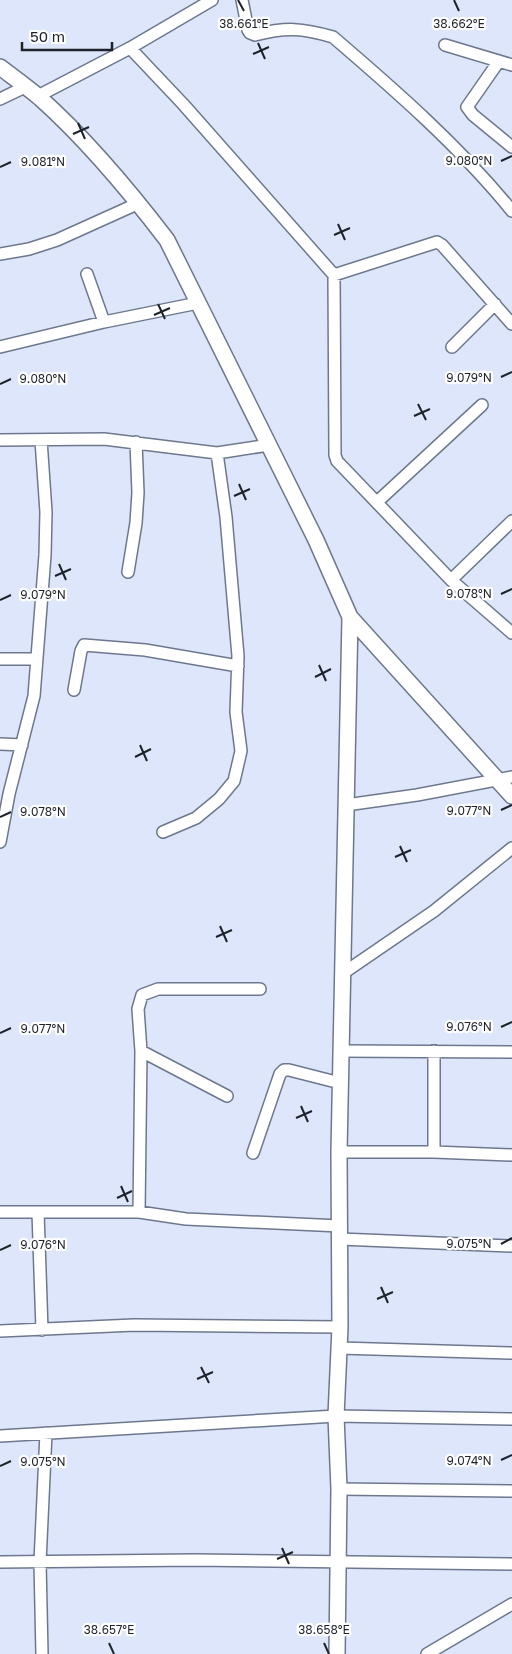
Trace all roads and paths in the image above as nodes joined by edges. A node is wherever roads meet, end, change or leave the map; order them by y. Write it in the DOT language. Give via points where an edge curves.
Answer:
graph roads {
  1 [pos="212,0"];
  2 [pos="242,0"];
  3 [pos="446,45"];
  4 [pos="130,48"];
  5 [pos="499,61"];
  6 [pos="512,65"];
  7 [pos="0,68"];
  8 [pos="25,87"];
  9 [pos="38,96"];
  10 [pos="0,99"];
  11 [pos="512,147"];
  12 [pos="139,204"];
  13 [pos="512,211"];
  14 [pos="0,254"];
  15 [pos="87,274"];
  16 [pos="334,275"];
  17 [pos="198,303"];
  18 [pos="495,304"];
  19 [pos="104,322"];
  20 [pos="512,324"];
  21 [pos="0,347"];
  22 [pos="452,347"];
  23 [pos="482,405"];
  24 [pos="0,440"];
  25 [pos="41,440"];
  26 [pos="136,442"];
  27 [pos="269,445"];
  28 [pos="217,453"];
  29 [pos="376,502"];
  30 [pos="512,521"];
  31 [pos="128,572"];
  32 [pos="451,580"];
  33 [pos="350,617"];
  34 [pos="512,633"];
  35 [pos="0,659"];
  36 [pos="37,659"];
  37 [pos="238,666"];
  38 [pos="74,690"];
  39 [pos="0,744"];
  40 [pos="22,745"];
  41 [pos="505,779"];
  42 [pos="512,796"];
  43 [pos="346,805"];
  44 [pos="163,832"];
  45 [pos="0,842"];
  46 [pos="512,848"];
  47 [pos="342,974"];
  48 [pos="260,989"];
  49 [pos="341,1050"];
  50 [pos="141,1051"];
  51 [pos="434,1051"];
  52 [pos="512,1052"];
  53 [pos="340,1083"];
  54 [pos="227,1096"];
  55 [pos="339,1152"];
  56 [pos="434,1152"];
  57 [pos="253,1153"];
  58 [pos="512,1155"];
  59 [pos="0,1212"];
  60 [pos="38,1212"];
  61 [pos="139,1212"];
  62 [pos="340,1232"];
  63 [pos="512,1246"];
  64 [pos="340,1327"];
  65 [pos="42,1330"];
  66 [pos="0,1331"];
  67 [pos="339,1348"];
  68 [pos="512,1353"];
  69 [pos="336,1416"];
  70 [pos="512,1419"];
  71 [pos="46,1433"];
  72 [pos="0,1436"];
  73 [pos="339,1489"];
  74 [pos="512,1491"];
  75 [pos="0,1562"];
  76 [pos="40,1562"];
  77 [pos="338,1562"];
  78 [pos="512,1564"];
  79 [pos="512,1604"];
  80 [pos="42,1654"];
  81 [pos="337,1654"];
  82 [pos="427,1654"];
  1 -- 4 [label="street"];
  2 -- 13 [label="street" via="250,33 255,35 292,28 333,37 418,111 480,173"];
  3 -- 5 [label="street"];
  4 -- 9 [label="street"];
  4 -- 16 [label="street"];
  5 -- 6 [label="street"];
  5 -- 11 [label="street" via="468,107 473,115"];
  7 -- 8 [label="street"];
  8 -- 9 [label="street"];
  8 -- 10 [label="street"];
  9 -- 12 [label="street" via="94,150"];
  12 -- 14 [label="street" via="57,240"];
  12 -- 17 [label="street" via="167,240"];
  15 -- 19 [label="street"];
  16 -- 18 [label="street" via="437,242"];
  16 -- 29 [label="street" via="335,455 343,468"];
  17 -- 19 [label="street"];
  17 -- 27 [label="street"];
  18 -- 20 [label="street"];
  18 -- 22 [label="street"];
  19 -- 21 [label="street"];
  23 -- 29 [label="street"];
  24 -- 25 [label="street"];
  25 -- 26 [label="street"];
  25 -- 36 [label="street" via="46,512"];
  26 -- 28 [label="street"];
  26 -- 31 [label="street" via="138,493"];
  27 -- 28 [label="street"];
  27 -- 33 [label="street"];
  28 -- 37 [label="street" via="226,516"];
  29 -- 32 [label="street"];
  30 -- 32 [label="street"];
  32 -- 34 [label="street"];
  33 -- 41 [label="street"];
  33 -- 43 [label="street"];
  35 -- 36 [label="street"];
  36 -- 40 [label="street" via="34,696"];
  37 -- 38 [label="street" via="145,650 84,645"];
  37 -- 44 [label="street" via="236,712 241,751 234,781 219,800 196,818"];
  39 -- 40 [label="street"];
  40 -- 45 [label="street"];
  41 -- 42 [label="street"];
  41 -- 43 [label="street"];
  43 -- 47 [label="street"];
  46 -- 47 [label="street" via="434,911"];
  47 -- 49 [label="street"];
  48 -- 50 [label="street" via="158,989 142,995 138,1009"];
  49 -- 51 [label="street"];
  49 -- 53 [label="street"];
  50 -- 54 [label="street"];
  50 -- 61 [label="street"];
  51 -- 52 [label="street"];
  51 -- 56 [label="street"];
  53 -- 55 [label="street"];
  53 -- 57 [label="street" via="284,1070"];
  55 -- 56 [label="street"];
  55 -- 62 [label="street"];
  56 -- 58 [label="street"];
  59 -- 60 [label="street"];
  60 -- 61 [label="street"];
  60 -- 65 [label="street"];
  61 -- 62 [label="street"];
  62 -- 63 [label="street"];
  62 -- 64 [label="street"];
  64 -- 65 [label="street" via="134,1325"];
  64 -- 67 [label="street"];
  65 -- 66 [label="street"];
  67 -- 68 [label="street"];
  67 -- 69 [label="street"];
  69 -- 70 [label="street"];
  69 -- 71 [label="street"];
  69 -- 73 [label="street"];
  71 -- 72 [label="street"];
  71 -- 76 [label="street"];
  73 -- 74 [label="street"];
  73 -- 77 [label="street"];
  75 -- 76 [label="street"];
  76 -- 77 [label="street"];
  76 -- 80 [label="street"];
  77 -- 78 [label="street"];
  77 -- 81 [label="street"];
  79 -- 82 [label="street"];
}
